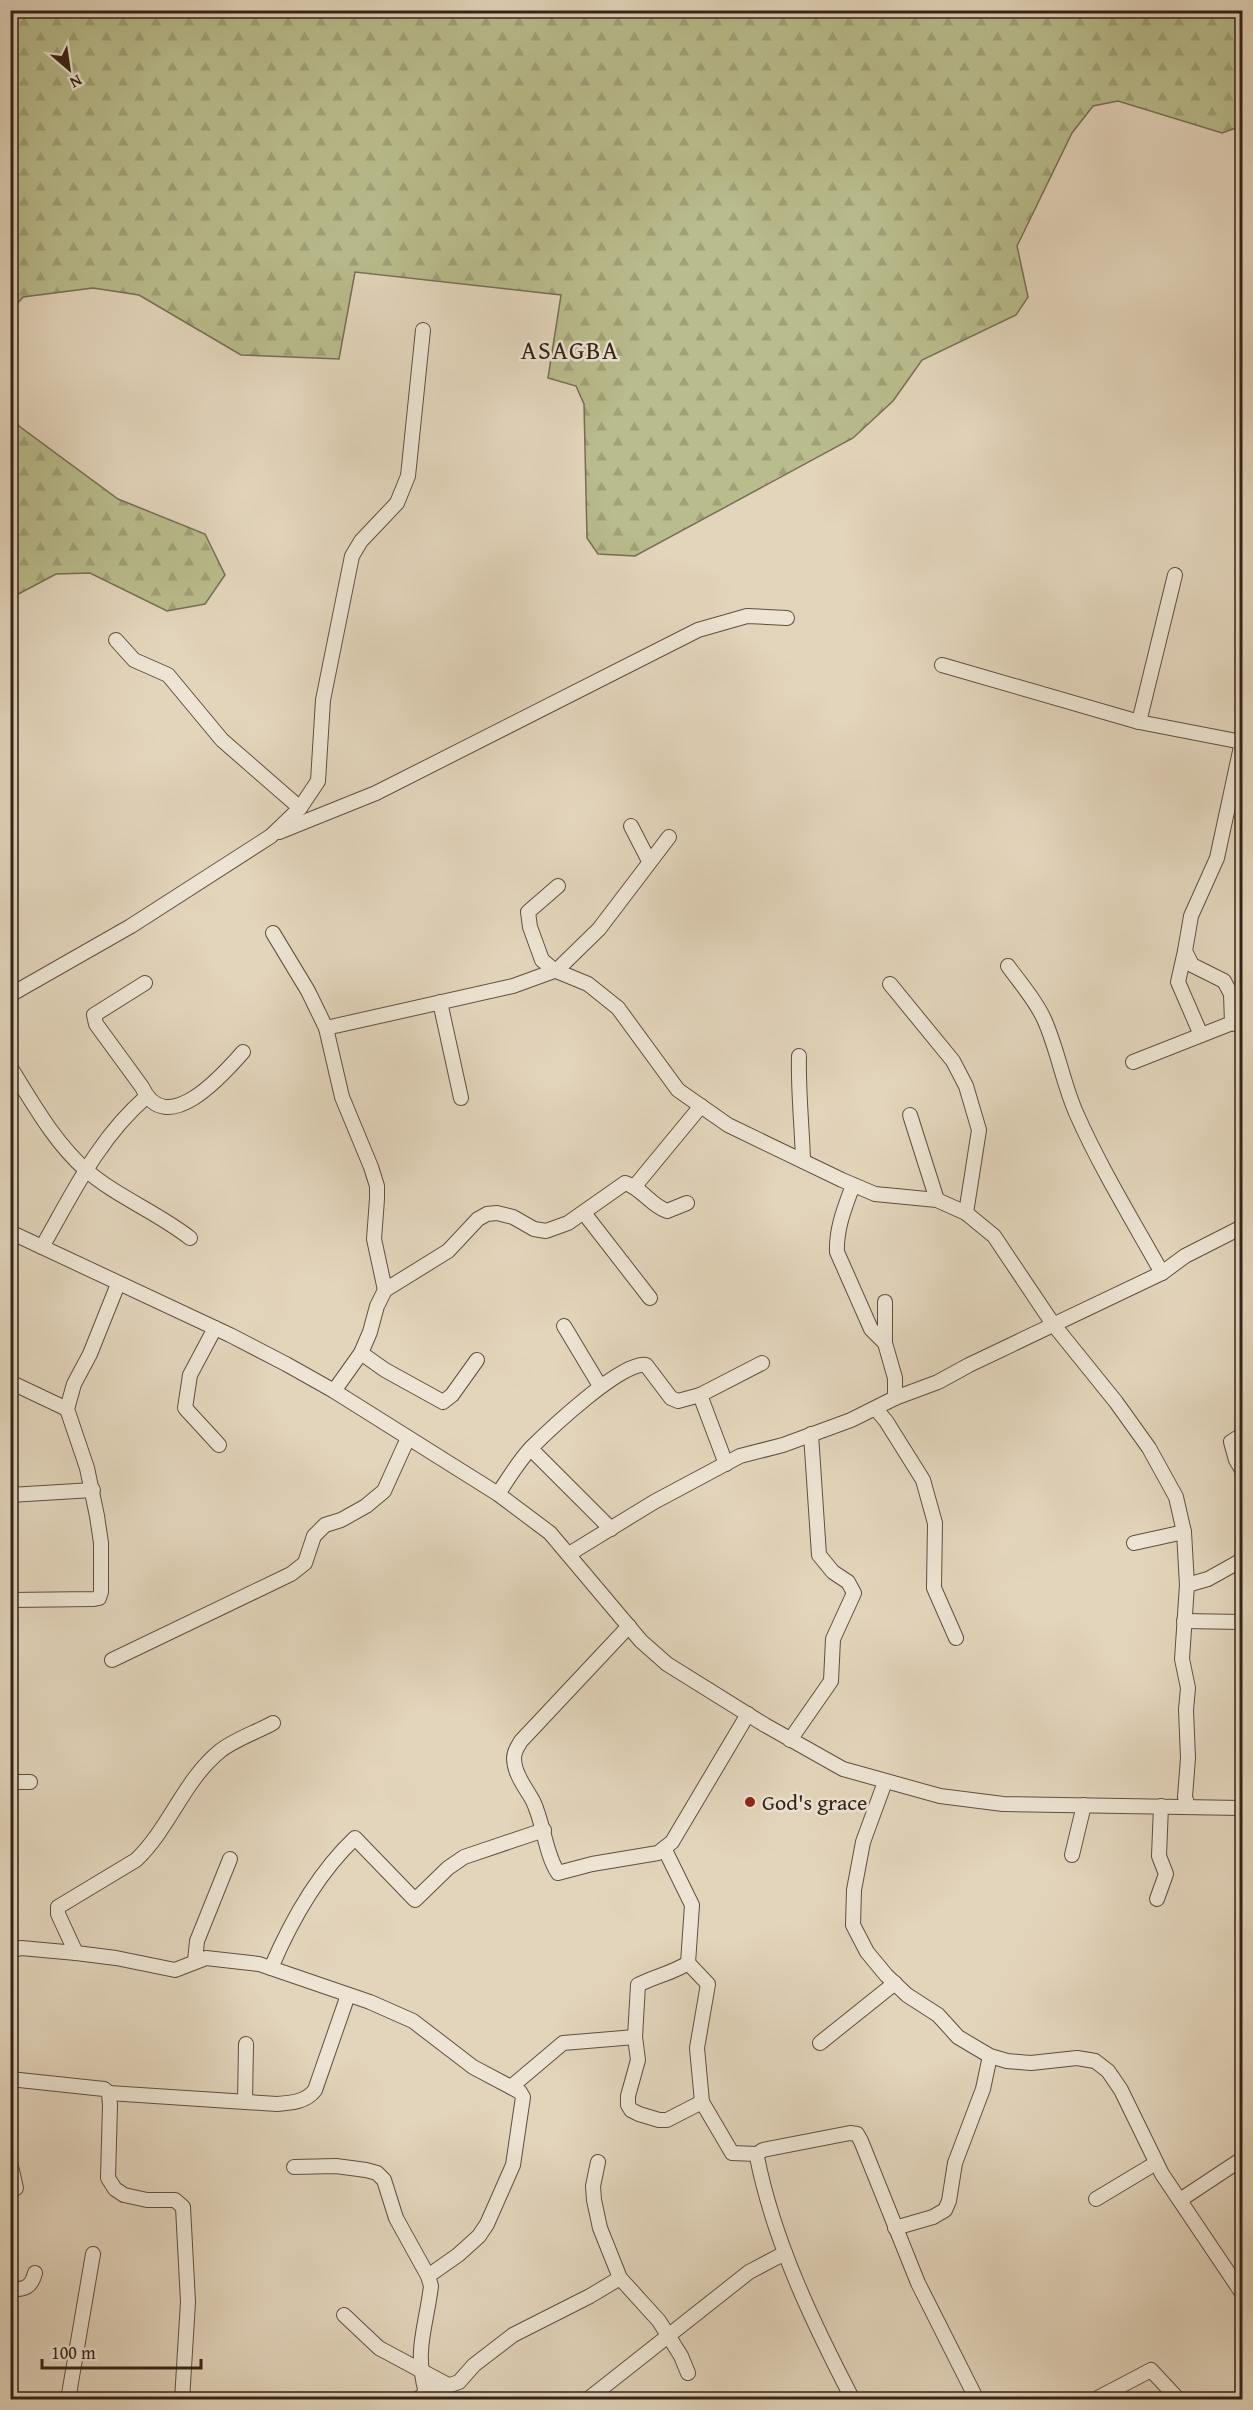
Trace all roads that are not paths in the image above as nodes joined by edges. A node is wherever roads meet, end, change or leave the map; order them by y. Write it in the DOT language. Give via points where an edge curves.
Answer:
graph roads {
  1 [pos="423,330"];
  2 [pos="1175,575"];
  3 [pos="787,618"];
  4 [pos="116,640"];
  5 [pos="942,665"];
  6 [pos="1139,722"];
  7 [pos="1242,742"];
  8 [pos="300,808"];
  9 [pos="631,826"];
  10 [pos="271,836"];
  11 [pos="669,837"];
  12 [pos="649,861"];
  13 [pos="558,886"];
  14 [pos="273,933"];
  15 [pos="1185,951"];
  16 [pos="1008,966"];
  17 [pos="557,970"];
  18 [pos="145,983"];
  19 [pos="890,984"];
  20 [pos="10,994"];
  21 [pos="440,1002"];
  22 [pos="1237,1025"];
  23 [pos="326,1029"];
  24 [pos="1201,1035"];
  25 [pos="243,1052"];
  26 [pos="799,1056"];
  27 [pos="1133,1062"];
  28 [pos="12,1070"];
  29 [pos="146,1097"];
  30 [pos="461,1098"];
  31 [pos="701,1106"];
  32 [pos="910,1116"];
  33 [pos="803,1161"];
  34 [pos="86,1170"];
  35 [pos="853,1185"];
  36 [pos="635,1186"];
  37 [pos="937,1200"];
  38 [pos="687,1203"];
  39 [pos="584,1213"];
  40 [pos="966,1213"];
  41 [pos="1242,1227"];
  42 [pos="10,1232"];
  43 [pos="190,1238"];
  44 [pos="42,1247"];
  45 [pos="1162,1273"];
  46 [pos="118,1284"];
  47 [pos="385,1290"];
  48 [pos="650,1298"];
  49 [pos="885,1302"];
  50 [pos="1053,1324"];
  51 [pos="564,1326"];
  52 [pos="215,1328"];
  53 [pos="885,1343"];
  54 [pos="361,1353"];
  55 [pos="477,1360"];
  56 [pos="762,1363"];
  57 [pos="10,1382"];
  58 [pos="600,1386"];
  59 [pos="334,1391"];
  60 [pos="700,1395"];
  61 [pos="895,1398"];
  62 [pos="67,1409"];
  63 [pos="876,1409"];
  64 [pos="811,1434"];
  65 [pos="1242,1435"];
  66 [pos="408,1438"];
  67 [pos="219,1445"];
  68 [pos="531,1449"];
  69 [pos="726,1464"];
  70 [pos="1242,1470"];
  71 [pos="93,1490"];
  72 [pos="498,1494"];
  73 [pos="10,1495"];
  74 [pos="611,1529"];
  75 [pos="1184,1532"];
  76 [pos="1134,1543"];
  77 [pos="569,1554"];
  78 [pos="1242,1560"];
  79 [pos="1187,1585"];
  80 [pos="10,1600"];
  81 [pos="1184,1621"];
  82 [pos="1242,1622"];
  83 [pos="629,1626"];
  84 [pos="956,1638"];
  85 [pos="112,1660"];
  86 [pos="748,1714"];
  87 [pos="273,1723"];
  88 [pos="790,1740"];
  89 [pos="10,1782"];
  90 [pos="30,1782"];
  91 [pos="885,1782"];
  92 [pos="1084,1805"];
  93 [pos="1161,1806"];
  94 [pos="1188,1806"];
  95 [pos="1242,1808"];
  96 [pos="544,1830"];
  97 [pos="665,1850"];
  98 [pos="1072,1855"];
  99 [pos="230,1859"];
  100 [pos="1157,1899"];
  101 [pos="10,1951"];
  102 [pos="76,1953"];
  103 [pos="195,1961"];
  104 [pos="688,1963"];
  105 [pos="271,1968"];
  106 [pos="895,1983"];
  107 [pos="348,1995"];
  108 [pos="635,2037"];
  109 [pos="820,2043"];
  110 [pos="246,2044"];
  111 [pos="990,2056"];
  112 [pos="10,2079"];
  113 [pos="511,2087"];
  114 [pos="109,2093"];
  115 [pos="245,2102"];
  116 [pos="702,2102"];
  117 [pos="757,2154"];
  118 [pos="1242,2159"];
  119 [pos="10,2162"];
  120 [pos="598,2162"];
  121 [pos="1156,2163"];
  122 [pos="294,2167"];
  123 [pos="16,2188"];
  124 [pos="1096,2199"];
  125 [pos="1180,2200"];
  126 [pos="895,2228"];
  127 [pos="785,2253"];
  128 [pos="93,2254"];
  129 [pos="34,2273"];
  130 [pos="428,2276"];
  131 [pos="620,2278"];
  132 [pos="10,2290"];
  133 [pos="1242,2293"];
  134 [pos="344,2315"];
  135 [pos="668,2336"];
  136 [pos="420,2371"];
  137 [pos="688,2373"];
  138 [pos="448,2385"];
  139 [pos="418,2397"];
  140 [pos="68,2400"];
  141 [pos="182,2400"];
  142 [pos="587,2400"];
  143 [pos="854,2400"];
  144 [pos="977,2400"];
  145 [pos="1094,2400"];
  146 [pos="1179,2400"];
  1 -- 8 [label="street" via="408,476 397,503 352,556 323,700 318,781"];
  2 -- 6 [label="street"];
  3 -- 10 [label="street" via="747,616 698,630 376,793"];
  4 -- 8 [label="street" via="134,660 168,675 222,741"];
  5 -- 6 [label="street"];
  6 -- 7 [label="street"];
  7 -- 15 [label="street" via="1217,858 1191,916"];
  8 -- 10 [label="street"];
  9 -- 12 [label="street"];
  10 -- 20 [label="street" via="131,926"];
  11 -- 12 [label="street"];
  12 -- 17 [label="street" via="599,929"];
  13 -- 17 [label="street" via="528,912 542,960"];
  14 -- 23 [label="street"];
  15 -- 22 [label="street" via="1192,965 1224,981 1231,994"];
  15 -- 24 [label="street" via="1178,982"];
  16 -- 45 [label="street" via="1037,1005 1088,1139"];
  17 -- 21 [label="street" via="513,986"];
  17 -- 31 [label="street" via="588,984 618,1008 678,1090"];
  18 -- 29 [label="street" via="94,1015 96,1024"];
  19 -- 40 [label="street" via="953,1061 966,1086 979,1130"];
  21 -- 23 [label="street"];
  21 -- 30 [label="street"];
  22 -- 24 [label="street"];
  23 -- 47 [label="street" via="342,1098 377,1186 374,1239"];
  24 -- 27 [label="street"];
  25 -- 29 [label="street" via="218,1081 175,1108 163,1107"];
  26 -- 33 [label="street"];
  28 -- 34 [label="street" via="49,1129"];
  29 -- 34 [label="street" via="113,1129"];
  31 -- 33 [label="street" via="728,1125"];
  31 -- 36 [label="street"];
  32 -- 37 [label="street"];
  33 -- 35 [label="street"];
  34 -- 43 [label="street"];
  34 -- 44 [label="street"];
  35 -- 37 [label="street" via="875,1194"];
  35 -- 53 [label="street" via="840,1222 837,1252 871,1329"];
  36 -- 38 [label="street" via="658,1208 668,1211"];
  36 -- 39 [label="street" via="626,1182"];
  37 -- 40 [label="street"];
  39 -- 47 [label="street" via="546,1231 513,1217 487,1214 448,1251"];
  39 -- 48 [label="street"];
  40 -- 50 [label="street" via="993,1236"];
  41 -- 45 [label="street" via="1185,1256"];
  42 -- 44 [label="street"];
  44 -- 46 [label="street"];
  45 -- 50 [label="street"];
  46 -- 52 [label="street"];
  46 -- 62 [label="street"];
  47 -- 54 [label="street"];
  49 -- 53 [label="street"];
  50 -- 61 [label="street" via="938,1383"];
  50 -- 75 [label="street" via="1149,1448 1176,1497"];
  51 -- 58 [label="street"];
  52 -- 59 [label="street"];
  52 -- 67 [label="street" via="190,1375 185,1408"];
  53 -- 61 [label="street" via="895,1378"];
  54 -- 55 [label="street" via="444,1402"];
  54 -- 59 [label="street"];
  56 -- 60 [label="street"];
  57 -- 62 [label="street"];
  58 -- 60 [label="street" via="640,1364 646,1365 671,1398 678,1401"];
  58 -- 68 [label="street"];
  59 -- 66 [label="street"];
  60 -- 69 [label="street"];
  61 -- 63 [label="street"];
  62 -- 71 [label="street"];
  63 -- 64 [label="street"];
  63 -- 84 [label="street" via="923,1480 935,1523 933,1588"];
  64 -- 69 [label="street"];
  64 -- 88 [label="street" via="819,1555 848,1582 854,1593 832,1639 831,1681"];
  65 -- 70 [label="street" via="1230,1442"];
  66 -- 72 [label="street"];
  66 -- 85 [label="street" via="384,1491 366,1506 325,1525 314,1536 306,1563 291,1574"];
  68 -- 72 [label="street"];
  68 -- 74 [label="street"];
  69 -- 74 [label="street"];
  71 -- 73 [label="street"];
  71 -- 80 [label="street" via="101,1543 99,1598"];
  72 -- 77 [label="street" via="550,1533"];
  74 -- 77 [label="street"];
  75 -- 76 [label="street"];
  75 -- 79 [label="street"];
  77 -- 83 [label="street"];
  78 -- 79 [label="street" via="1208,1579"];
  79 -- 81 [label="street"];
  81 -- 82 [label="street"];
  81 -- 94 [label="street"];
  83 -- 86 [label="street" via="667,1664"];
  83 -- 96 [label="street" via="514,1752 515,1766"];
  86 -- 88 [label="street"];
  86 -- 97 [label="street"];
  87 -- 102 [label="street" via="221,1751 194,1779 136,1860 58,1907"];
  88 -- 91 [label="street" via="843,1769"];
  89 -- 90 [label="street"];
  91 -- 92 [label="street" via="949,1798 1003,1804"];
  91 -- 106 [label="street" via="863,1842 854,1890 853,1925 867,1952"];
  92 -- 93 [label="street"];
  92 -- 98 [label="street"];
  93 -- 94 [label="street"];
  93 -- 100 [label="street" via="1159,1856 1166,1874"];
  94 -- 95 [label="street"];
  96 -- 97 [label="street" via="558,1873"];
  96 -- 105 [label="street" via="465,1857 415,1900 355,1838 334,1859 287,1930"];
  97 -- 104 [label="street" via="692,1905"];
  99 -- 103 [label="street" via="197,1941"];
  101 -- 102 [label="street" via="21,1948"];
  102 -- 103 [label="street" via="175,1971"];
  103 -- 105 [label="street" via="206,1958"];
  104 -- 108 [label="street" via="639,1985"];
  104 -- 116 [label="street" via="708,1984 697,2048"];
  105 -- 107 [label="street"];
  106 -- 109 [label="street"];
  106 -- 111 [label="street" via="938,2015 958,2037"];
  107 -- 113 [label="street" via="413,2021 473,2067"];
  107 -- 115 [label="street" via="315,2090 309,2097 292,2103"];
  108 -- 113 [label="street" via="563,2043"];
  108 -- 116 [label="street" via="638,2060 628,2096 631,2110 667,2120"];
  110 -- 115 [label="street"];
  111 -- 121 [label="street" via="1031,2063 1077,2058 1095,2061 1108,2071 1121,2090"];
  111 -- 126 [label="street" via="983,2089 955,2163 945,2210"];
  112 -- 114 [label="street" via="104,2089"];
  113 -- 130 [label="street" via="523,2097 513,2165 498,2201 479,2236"];
  114 -- 115 [label="street"];
  114 -- 141 [label="street" via="108,2178 115,2189 147,2200 175,2200 183,2207 188,2302"];
  116 -- 117 [label="street" via="732,2154"];
  117 -- 126 [label="street" via="857,2134"];
  117 -- 127 [label="street"];
  118 -- 125 [label="street"];
  119 -- 123 [label="street"];
  120 -- 131 [label="street" via="594,2200 600,2228"];
  121 -- 124 [label="street"];
  121 -- 125 [label="street"];
  122 -- 130 [label="street" via="336,2166 376,2173 384,2180 396,2218"];
  125 -- 133 [label="street"];
  126 -- 144 [label="street"];
  127 -- 135 [label="street" via="749,2272"];
  127 -- 143 [label="street"];
  128 -- 140 [label="street"];
  129 -- 132 [label="street" via="32,2284 26,2289"];
  130 -- 136 [label="street" via="431,2286 422,2331"];
  131 -- 135 [label="street"];
  131 -- 138 [label="street" via="513,2335 459,2382"];
  134 -- 136 [label="street" via="379,2348"];
  135 -- 137 [label="street"];
  135 -- 142 [label="street"];
  136 -- 138 [label="street"];
  136 -- 139 [label="street"];
  138 -- 139 [label="street"];
  145 -- 146 [label="street" via="1151,2370"];
}
